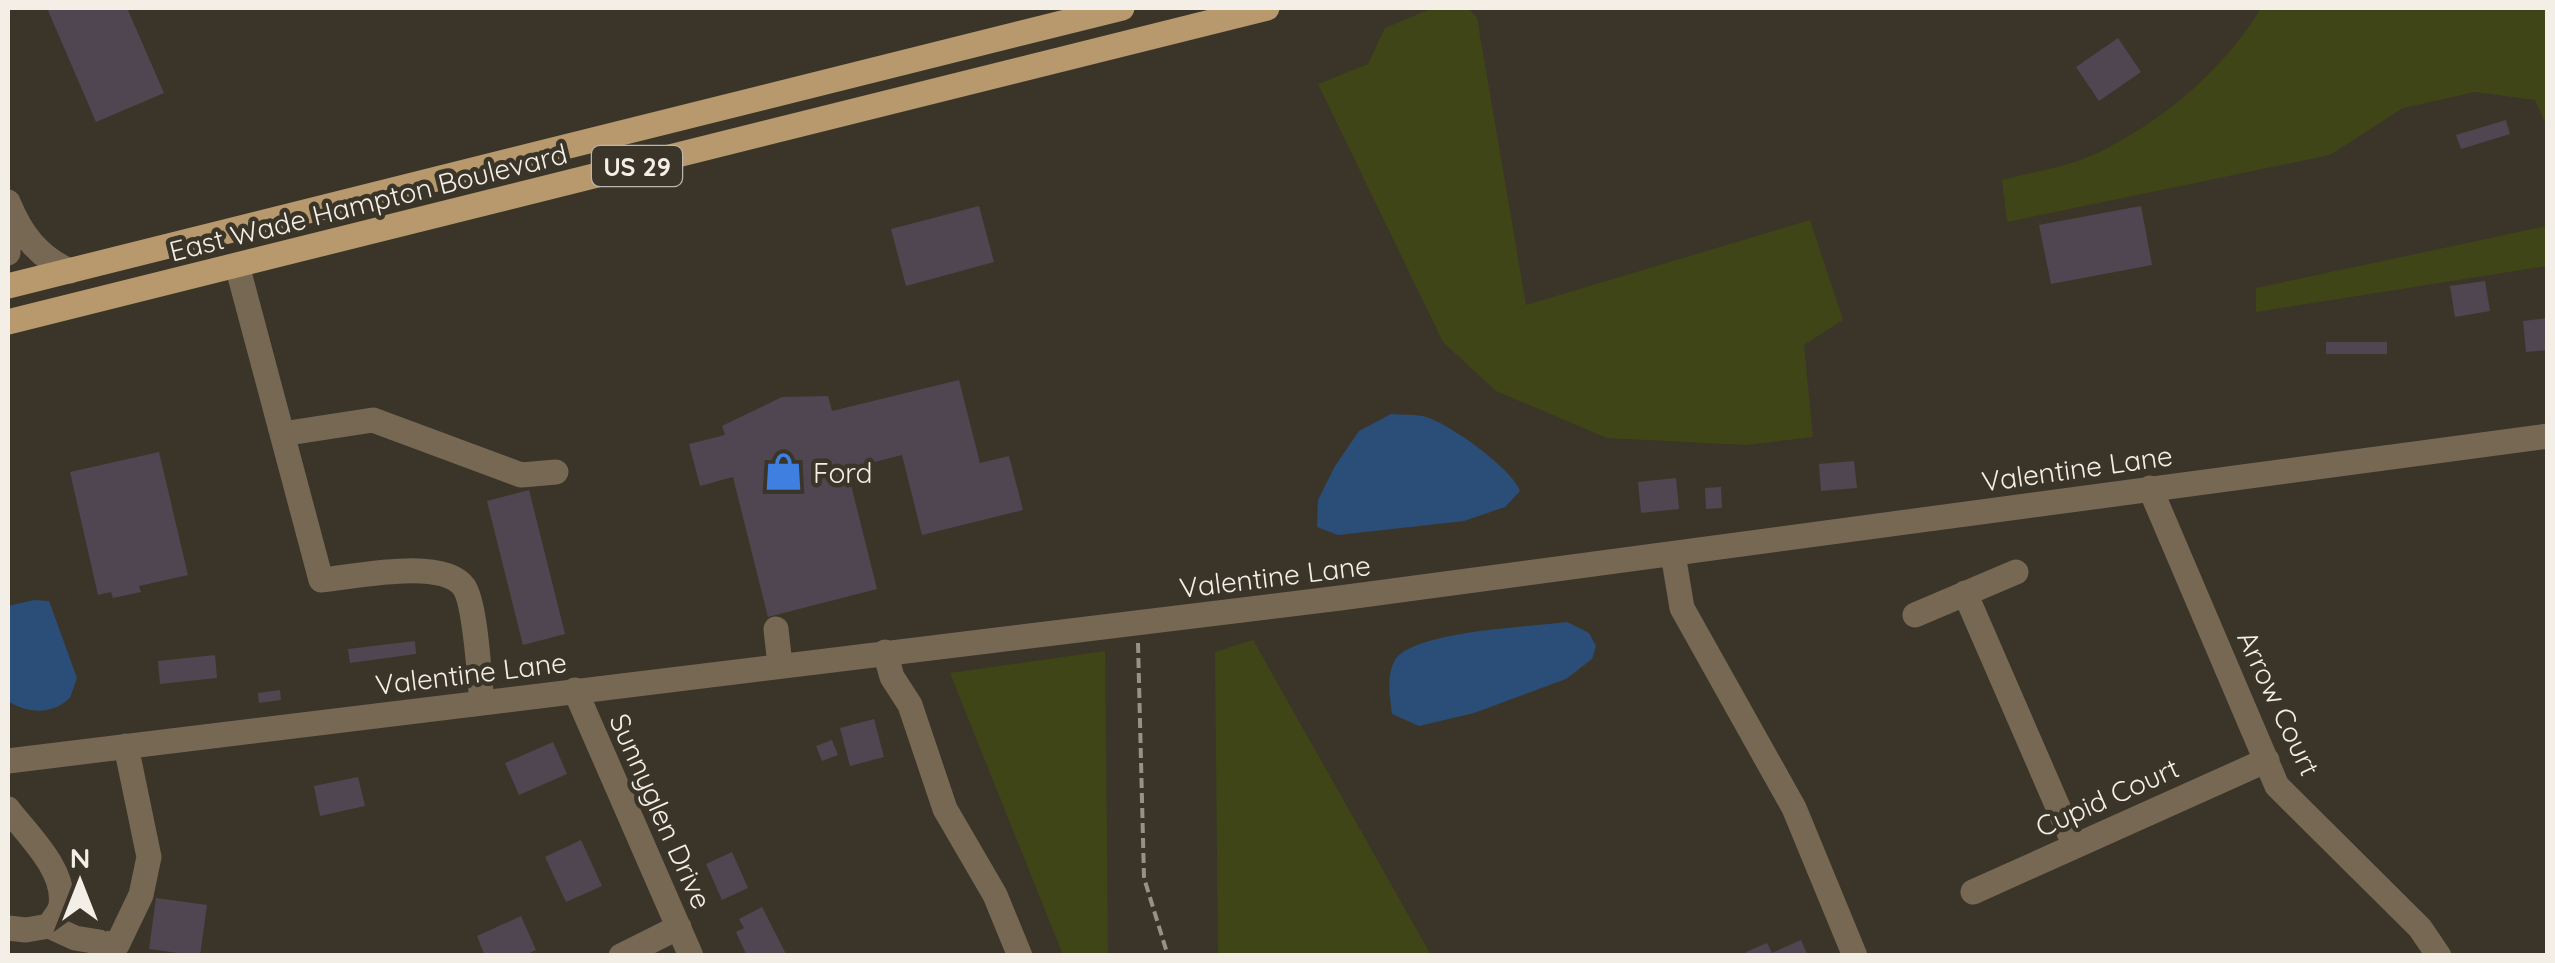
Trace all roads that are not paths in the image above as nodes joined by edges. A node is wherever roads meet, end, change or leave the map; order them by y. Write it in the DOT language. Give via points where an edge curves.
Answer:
graph roads {
  1 [pos="1122,8"];
  2 [pos="1267,8"];
  3 [pos="8,210"];
  4 [pos="229,232"];
  5 [pos="8,240"];
  6 [pos="8,253"];
  7 [pos="237,265"];
  8 [pos="70,271"];
  9 [pos="8,286"];
  10 [pos="8,322"];
  11 [pos="282,434"];
  12 [pos="2548,436"];
  13 [pos="556,472"];
  14 [pos="2150,488"];
  15 [pos="1673,554"];
  16 [pos="2016,572"];
  17 [pos="1966,594"];
  18 [pos="1915,615"];
  19 [pos="776,629"];
  20 [pos="885,652"];
  21 [pos="780,665"];
  22 [pos="574,690"];
  23 [pos="482,702"];
  24 [pos="126,746"];
  25 [pos="2267,760"];
  26 [pos="8,761"];
  27 [pos="8,809"];
  28 [pos="2074,844"];
  29 [pos="1973,892"];
  30 [pos="49,926"];
  31 [pos="8,928"];
  32 [pos="679,928"];
  33 [pos="621,956"];
  34 [pos="691,956"];
  35 [pos="1020,956"];
  36 [pos="1855,956"];
  37 [pos="2439,956"];
  1 -- 4 [label="main road, East Wade Hampton Boulevard / US 29"];
  2 -- 7 [label="main road, East Wade Hampton Boulevard / US 29"];
  3 -- 8 [label="street" via="37,251"];
  4 -- 7 [label="main road"];
  4 -- 8 [label="main road, East Wade Hampton Boulevard / US 29"];
  5 -- 6 [label="street"];
  7 -- 10 [label="main road, East Wade Hampton Boulevard / US 29"];
  7 -- 11 [label="street"];
  8 -- 9 [label="main road, East Wade Hampton Boulevard / US 29"];
  11 -- 13 [label="street" via="373,420 521,475"];
  11 -- 23 [label="street" via="321,580 418,570 449,574 466,588"];
  12 -- 14 [label="street, Valentine Lane"];
  14 -- 15 [label="street, Valentine Lane"];
  14 -- 25 [label="street, Arrow Court"];
  15 -- 20 [label="street, Valentine Lane"];
  15 -- 36 [label="street" via="1682,608 1794,808"];
  16 -- 17 [label="street"];
  17 -- 18 [label="street"];
  17 -- 28 [label="street"];
  19 -- 21 [label="street"];
  20 -- 21 [label="street, Valentine Lane"];
  20 -- 35 [label="street" via="946,809"];
  21 -- 22 [label="street, Valentine Lane"];
  22 -- 23 [label="street, Valentine Lane"];
  22 -- 32 [label="street, Sunnyglen Drive"];
  23 -- 24 [label="street, Valentine Lane"];
  24 -- 26 [label="street, Valentine Lane"];
  24 -- 30 [label="street" via="148,857 141,895 117,945"];
  25 -- 28 [label="street, Cupid Court"];
  25 -- 37 [label="street, Arrow Court" via="2278,786 2420,928"];
  27 -- 30 [label="street" via="60,888 61,908"];
  28 -- 29 [label="street, Cupid Court"];
  30 -- 31 [label="street"];
  32 -- 33 [label="street"];
  32 -- 34 [label="street, Sunnyglen Drive"];
}
